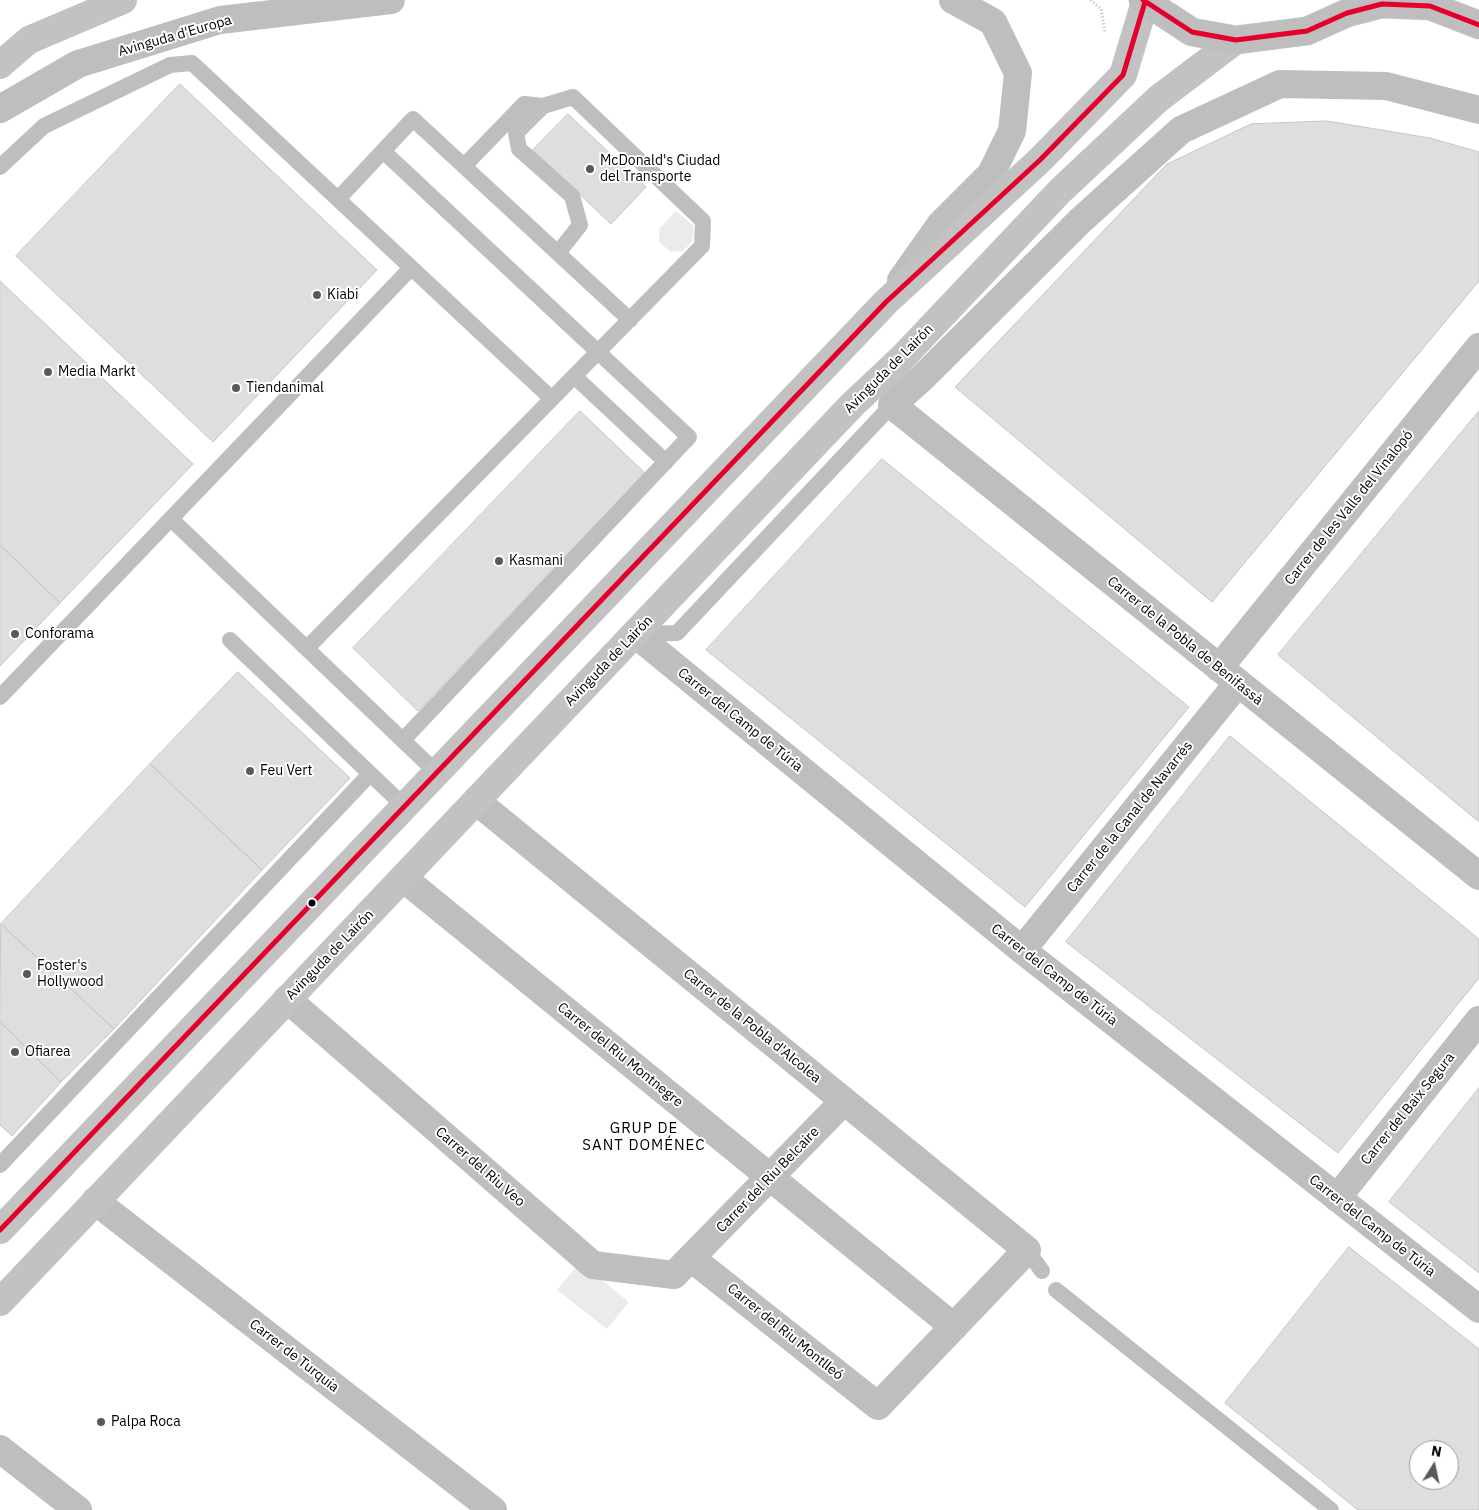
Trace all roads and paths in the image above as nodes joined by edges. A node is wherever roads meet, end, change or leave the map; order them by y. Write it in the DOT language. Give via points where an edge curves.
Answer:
graph roads {
  1 [pos="123,0"];
  2 [pos="392,0"];
  3 [pos="953,0"];
  4 [pos="1144,1"];
  5 [pos="1479,25"];
  6 [pos="1236,40"];
  7 [pos="0,65"];
  8 [pos="543,106"];
  9 [pos="0,109"];
  10 [pos="1479,110"];
  11 [pos="383,151"];
  12 [pos="464,166"];
  13 [pos="0,167"];
  14 [pos="338,199"];
  15 [pos="558,253"];
  16 [pos="411,268"];
  17 [pos="886,302"];
  18 [pos="630,320"];
  19 [pos="1479,347"];
  20 [pos="598,352"];
  21 [pos="901,359"];
  22 [pos="574,376"];
  23 [pos="923,377"];
  24 [pos="552,399"];
  25 [pos="892,405"];
  26 [pos="666,462"];
  27 [pos="171,519"];
  28 [pos="635,634"];
  29 [pos="230,640"];
  30 [pos="307,648"];
  31 [pos="1229,675"];
  32 [pos="0,698"];
  33 [pos="403,740"];
  34 [pos="436,772"];
  35 [pos="370,774"];
  36 [pos="476,801"];
  37 [pos="404,806"];
  38 [pos="1479,876"];
  39 [pos="403,878"];
  40 [pos="1022,950"];
  41 [pos="288,999"];
  42 [pos="1479,1020"];
  43 [pos="844,1101"];
  44 [pos="3,1156"];
  45 [pos="770,1178"];
  46 [pos="1338,1198"];
  47 [pos="96,1201"];
  48 [pos="0,1230"];
  49 [pos="691,1258"];
  50 [pos="1056,1290"];
  51 [pos="0,1302"];
  52 [pos="1479,1310"];
  53 [pos="954,1327"];
  54 [pos="0,1449"];
  55 [pos="78,1510"];
  56 [pos="493,1510"];
  57 [pos="1331,1510"];
  1 -- 7 [label="street" via="29,40"];
  2 -- 9 [label="street, Avinguda d'Europa" via="220,20 78,64"];
  3 -- 17 [label="street" via="994,22 1018,73 1012,131 991,174 940,225"];
  4 -- 6 [label="street" via="1192,32"];
  4 -- 17 [label="street" via="1123,75 1040,160"];
  5 -- 6 [label="street" via="1430,6 1382,4 1347,13 1307,31"];
  6 -- 21 [label="street, Avinguda de Lairón" via="1158,99 1060,191"];
  8 -- 12 [label="lane" via="524,104"];
  8 -- 15 [label="lane" via="516,133 519,149 572,196 580,225"];
  8 -- 18 [label="lane" via="573,97 703,221 702,246"];
  10 -- 23 [label="street, Avinguda de Lairón" via="1386,86 1280,84 1181,130 1081,220"];
  11 -- 12 [label="lane" via="414,119"];
  11 -- 14 [label="lane"];
  11 -- 20 [label="lane"];
  12 -- 15 [label="lane"];
  13 -- 14 [label="lane" via="44,126 170,65 192,63"];
  14 -- 16 [label="lane"];
  15 -- 18 [label="lane"];
  16 -- 24 [label="lane"];
  16 -- 27 [label="lane"];
  17 -- 34 [label="street"];
  18 -- 20 [label="lane"];
  19 -- 31 [label="street, Carrer de les Valls del Vinalopó"];
  20 -- 22 [label="lane"];
  20 -- 26 [label="lane" via="689,437"];
  21 -- 23 [label="lane"];
  21 -- 28 [label="street, Avinguda de Lairón" via="852,405"];
  22 -- 24 [label="lane"];
  22 -- 26 [label="lane"];
  23 -- 25 [label="street, Avinguda de Lairón"];
  24 -- 30 [label="lane"];
  25 -- 28 [label="lane" via="677,633"];
  25 -- 31 [label="street, Carrer de la Pobla de Benifassà"];
  26 -- 33 [label="lane"];
  27 -- 30 [label="lane"];
  27 -- 32 [label="lane"];
  28 -- 36 [label="street, Avinguda de Lairón"];
  28 -- 40 [label="street, Carrer del Camp de Túria"];
  29 -- 35 [label="lane"];
  30 -- 33 [label="lane"];
  31 -- 38 [label="street, Carrer de la Pobla de Benifassà"];
  31 -- 40 [label="street, Carrer de la Canal de Navarrés"];
  33 -- 34 [label="lane"];
  34 -- 37 [label="street"];
  35 -- 37 [label="lane"];
  35 -- 44 [label="lane"];
  36 -- 39 [label="street, Avinguda de Lairón"];
  36 -- 43 [label="street, Carrer de la Pobla d'Alcolea"];
  37 -- 48 [label="street"];
  39 -- 41 [label="street, Avinguda de Lairón"];
  39 -- 45 [label="street, Carrer del Riu Montnegre"];
  40 -- 46 [label="street, Carrer del Camp de Túria"];
  41 -- 47 [label="street, Avinguda de Lairón"];
  41 -- 49 [label="street, Carrer del Riu Veo" via="593,1265 674,1275"];
  42 -- 46 [label="street, Carrer del Baix Segura"];
  43 -- 45 [label="street, Carrer del Riu Belcaire"];
  43 -- 53 [label="street, Carrer de la Pobla d'Alcolea" via="1034,1261"];
  45 -- 49 [label="street, Carrer del Riu Belcaire"];
  45 -- 53 [label="street, Carrer del Riu Montnegre"];
  46 -- 52 [label="street, Carrer del Camp de Túria"];
  47 -- 51 [label="street, Avinguda de Lairón"];
  47 -- 56 [label="street, Carrer de Turquia"];
  49 -- 53 [label="street, Carrer del Riu Montlleó" via="878,1406"];
  50 -- 57 [label="lane"];
  54 -- 55 [label="street"];
}
